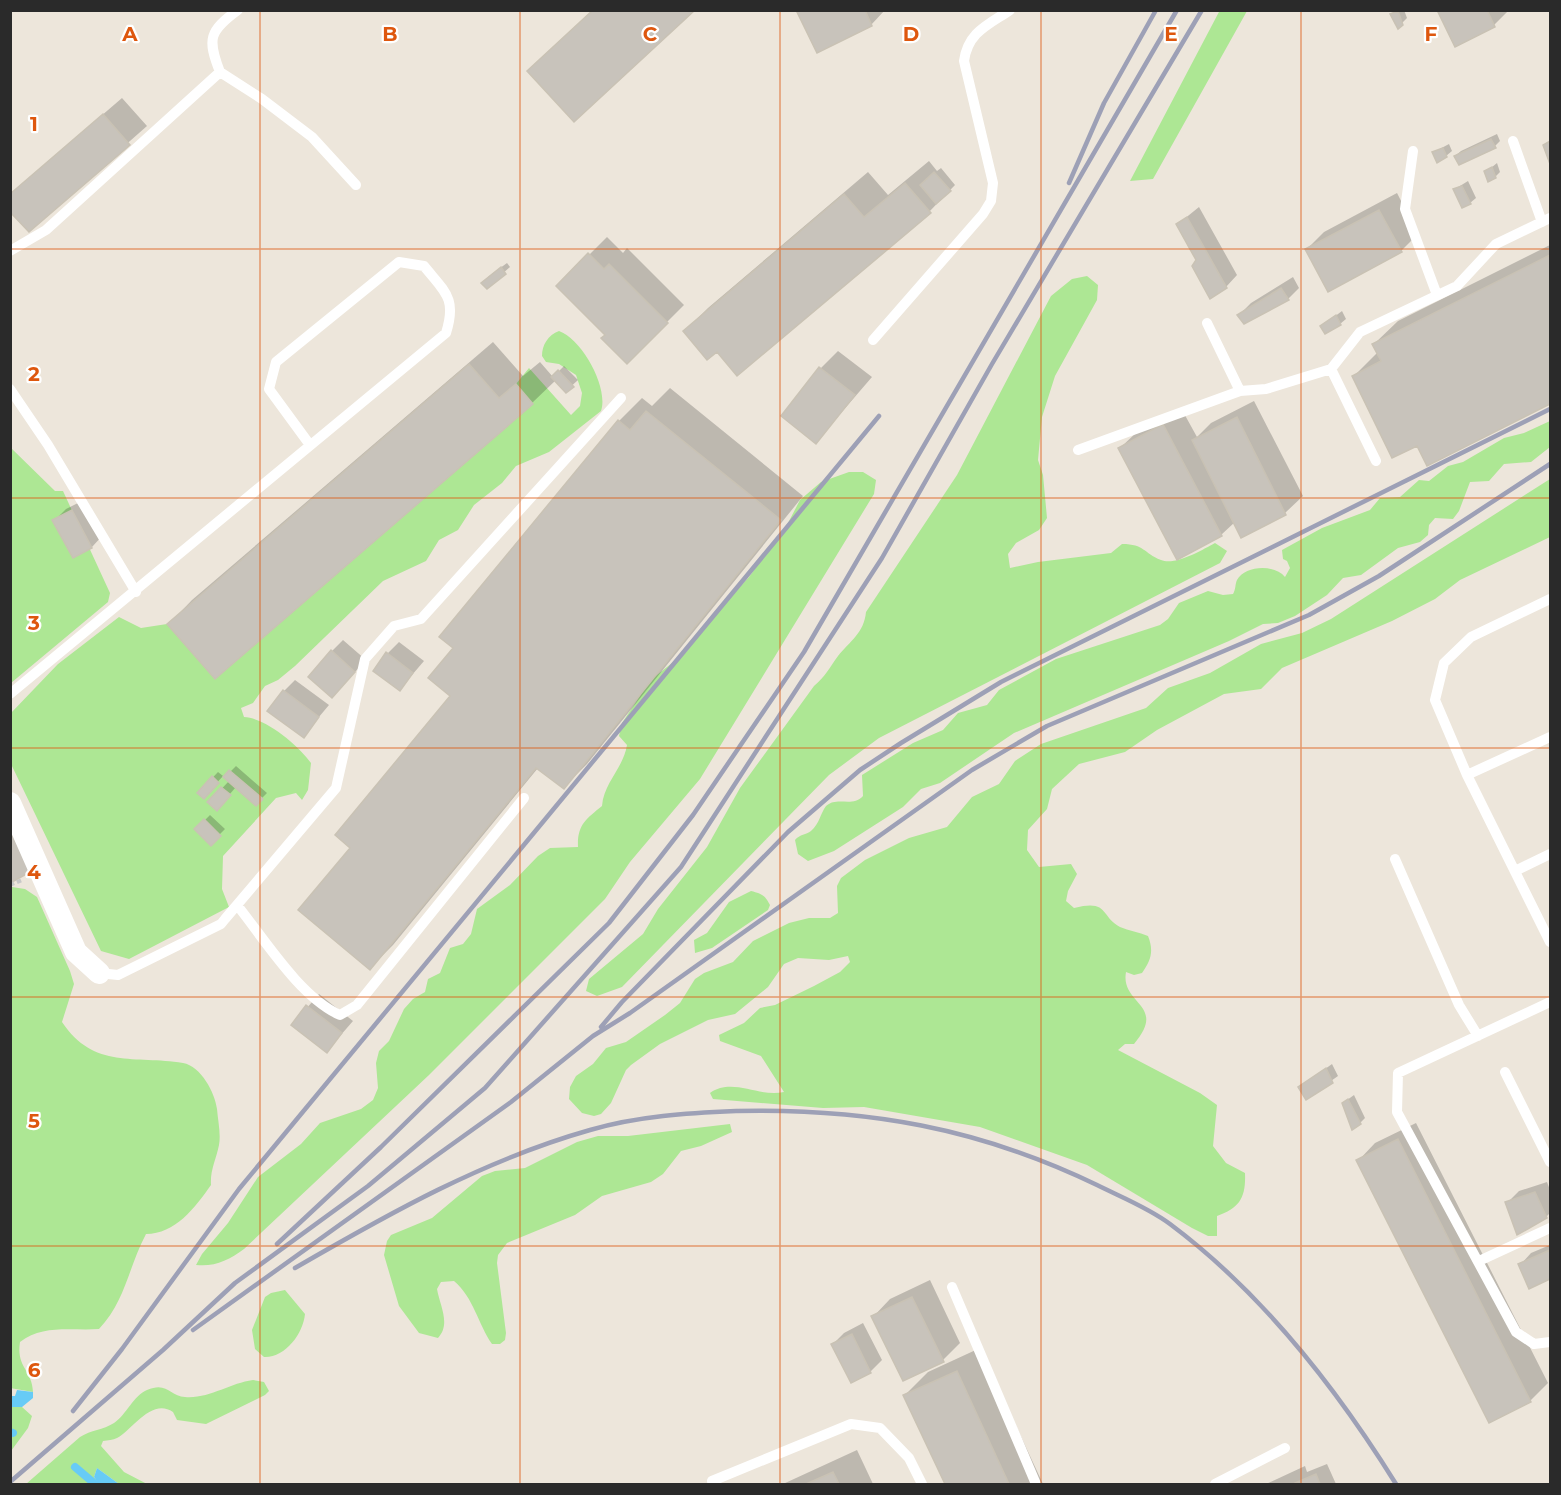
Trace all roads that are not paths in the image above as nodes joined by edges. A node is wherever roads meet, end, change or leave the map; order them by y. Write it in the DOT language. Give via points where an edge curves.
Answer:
graph roads {
  1 [pos="238,10"];
  2 [pos="1011,10"];
  3 [pos="220,72"];
  4 [pos="1513,141"];
  5 [pos="1413,151"];
  6 [pos="356,185"];
  7 [pos="1546,220"];
  8 [pos="10,251"];
  9 [pos="1437,295"];
  10 [pos="1207,323"];
  11 [pos="873,340"];
  12 [pos="1332,369"];
  13 [pos="10,389"];
  14 [pos="1240,391"];
  15 [pos="621,398"];
  16 [pos="310,445"];
  17 [pos="1078,450"];
  18 [pos="1376,461"];
  19 [pos="136,592"];
  20 [pos="1551,599"];
  21 [pos="10,694"];
  22 [pos="1551,736"];
  23 [pos="1467,775"];
  24 [pos="524,798"];
  25 [pos="10,803"];
  26 [pos="1551,854"];
  27 [pos="1395,859"];
  28 [pos="1515,871"];
  29 [pos="237,905"];
  30 [pos="1551,942"];
  31 [pos="99,973"];
  32 [pos="1551,1002"];
  33 [pos="1478,1036"];
  34 [pos="1505,1072"];
  35 [pos="1551,1162"];
  36 [pos="1551,1228"];
  37 [pos="1479,1261"];
  38 [pos="952,1287"];
  39 [pos="1551,1341"];
  40 [pos="1285,1448"];
  41 [pos="712,1481"];
  42 [pos="922,1485"];
  43 [pos="1036,1485"];
  44 [pos="1215,1485"];
  1 -- 3 [label="lane" via="218,25 210,48"];
  2 -- 11 [label="lane" via="966,45 964,61 993,183 991,201"];
  3 -- 6 [label="lane" via="312,137"];
  3 -- 8 [label="lane" via="46,230"];
  4 -- 7 [label="lane"];
  5 -- 9 [label="lane" via="1405,209"];
  7 -- 9 [label="lane" via="1496,244 1457,286"];
  9 -- 12 [label="lane" via="1360,332"];
  10 -- 14 [label="lane"];
  12 -- 14 [label="lane" via="1266,389"];
  12 -- 18 [label="lane"];
  13 -- 19 [label="lane"];
  14 -- 17 [label="lane"];
  15 -- 29 [label="lane" via="421,619 394,626 365,659 336,788"];
  16 -- 16 [label="lane" via="446,333 452,314 449,297 424,266 399,262 276,362 269,388"];
  16 -- 19 [label="lane"];
  19 -- 21 [label="lane"];
  20 -- 23 [label="lane" via="1471,637 1444,663 1435,700"];
  22 -- 23 [label="lane"];
  23 -- 28 [label="lane"];
  24 -- 29 [label="lane" via="357,1005 340,1015 323,1007"];
  25 -- 31 [label="street" via="75,952"];
  26 -- 28 [label="lane"];
  27 -- 33 [label="lane" via="1459,1005"];
  28 -- 30 [label="lane"];
  29 -- 31 [label="lane" via="221,924 118,975"];
  32 -- 33 [label="lane"];
  33 -- 37 [label="lane" via="1398,1073 1396,1091 1397,1112"];
  34 -- 35 [label="lane"];
  36 -- 37 [label="lane"];
  37 -- 39 [label="lane" via="1516,1332 1534,1344"];
  38 -- 43 [label="lane"];
  40 -- 44 [label="lane"];
  41 -- 42 [label="lane" via="851,1424 880,1428 909,1458"];
}
